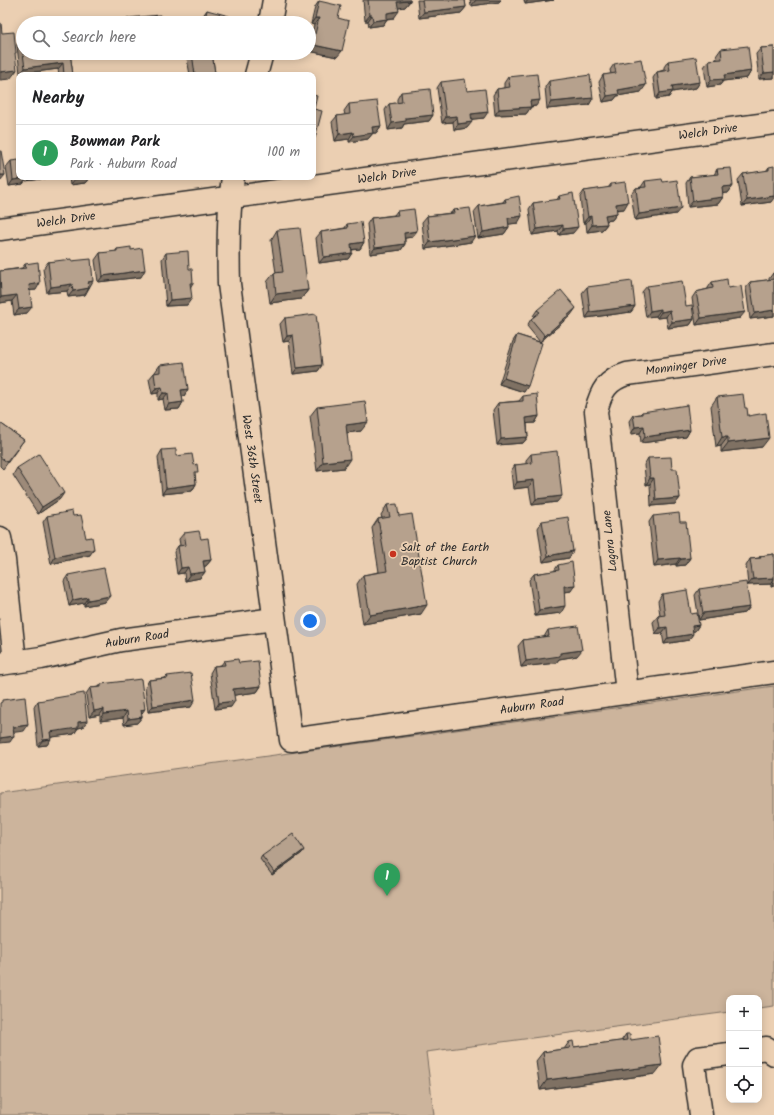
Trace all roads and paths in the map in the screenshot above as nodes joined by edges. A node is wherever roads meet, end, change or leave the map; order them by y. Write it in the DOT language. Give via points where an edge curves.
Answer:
graph roads {
  1 [pos="274,0"];
  2 [pos="271,16"];
  3 [pos="260,60"];
  4 [pos="257,72"];
  5 [pos="774,123"];
  6 [pos="316,177"];
  7 [pos="291,180"];
  8 [pos="232,187"];
  9 [pos="0,229"];
  10 [pos="774,354"];
  11 [pos="604,389"];
  12 [pos="0,538"];
  13 [pos="274,620"];
  14 [pos="7,663"];
  15 [pos="774,672"];
  16 [pos="627,693"];
  17 [pos="291,740"];
  18 [pos="762,1049"];
  19 [pos="726,1054"];
  20 [pos="774,1054"];
  21 [pos="701,1115"];
  1 -- 2 [label="street"];
  3 -- 4 [label="street"];
  5 -- 6 [label="street, Welch Drive"];
  7 -- 8 [label="street, Welch Drive"];
  8 -- 9 [label="street, Welch Drive"];
  8 -- 13 [label="street, West 36th Street" via="228,249 229,284"];
  10 -- 11 [label="street, Monninger Drive" via="627,374 615,379"];
  11 -- 16 [label="street, Lagora Lane" via="596,411"];
  12 -- 14 [label="street" via="4,555"];
  13 -- 14 [label="street, Auburn Road" via="121,640"];
  13 -- 17 [label="street, West 36th Street"];
  15 -- 16 [label="street, Auburn Road"];
  16 -- 17 [label="street, Auburn Road"];
  18 -- 20 [label="street" via="767,1048"];
  19 -- 21 [label="street" via="698,1058 694,1065"];
}
